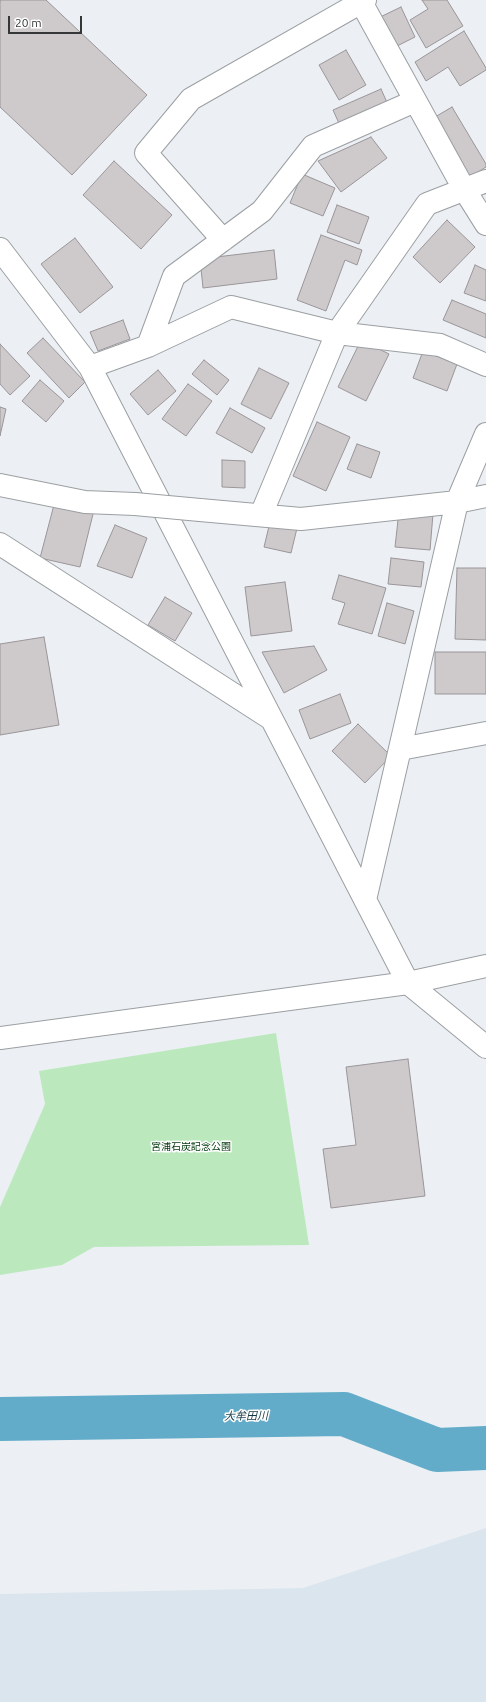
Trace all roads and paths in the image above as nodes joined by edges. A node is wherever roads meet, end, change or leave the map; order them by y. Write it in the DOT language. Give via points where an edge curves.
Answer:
graph roads {
  1 [pos="363,1"];
  2 [pos="416,101"];
  3 [pos="486,181"];
  4 [pos="464,189"];
  5 [pos="486,224"];
  6 [pos="223,240"];
  7 [pos="0,249"];
  8 [pos="337,332"];
  9 [pos="148,346"];
  10 [pos="486,365"];
  11 [pos="90,367"];
  12 [pos="486,434"];
  13 [pos="0,485"];
  14 [pos="486,496"];
  15 [pos="457,502"];
  16 [pos="260,515"];
  17 [pos="0,544"];
  18 [pos="270,718"];
  19 [pos="486,733"];
  20 [pos="400,749"];
  21 [pos="365,900"];
  22 [pos="486,966"];
  23 [pos="408,983"];
  24 [pos="0,1038"];
  25 [pos="486,1047"];
  1 -- 2 [label="street"];
  1 -- 6 [label="street" via="191,99 146,153"];
  2 -- 4 [label="street"];
  2 -- 6 [label="street" via="313,146 262,211"];
  3 -- 4 [label="street"];
  4 -- 5 [label="street"];
  4 -- 8 [label="street" via="427,204"];
  6 -- 9 [label="street" via="174,276"];
  7 -- 11 [label="street"];
  8 -- 9 [label="street" via="231,307"];
  8 -- 10 [label="street" via="440,345"];
  8 -- 16 [label="street"];
  9 -- 11 [label="street"];
  11 -- 18 [label="street"];
  12 -- 15 [label="street"];
  13 -- 16 [label="street, bridge" via="85,502"];
  14 -- 15 [label="street"];
  15 -- 16 [label="street" via="301,519"];
  15 -- 20 [label="street"];
  17 -- 18 [label="street"];
  18 -- 21 [label="street"];
  19 -- 20 [label="street"];
  20 -- 21 [label="street"];
  21 -- 23 [label="street"];
  22 -- 23 [label="street"];
  23 -- 24 [label="street"];
  23 -- 25 [label="street"];
}
